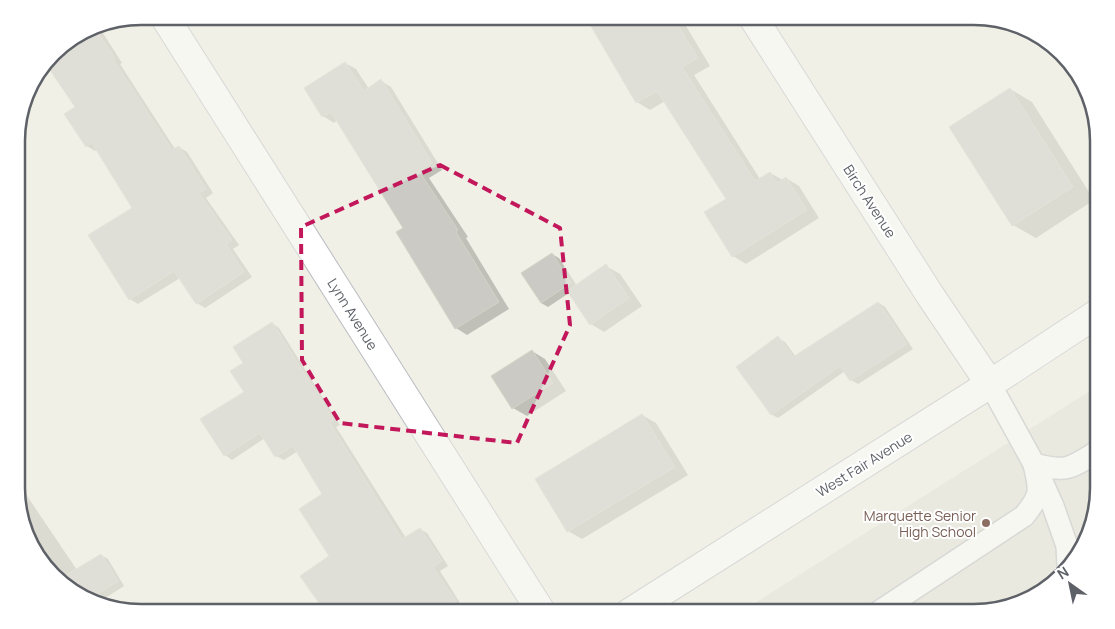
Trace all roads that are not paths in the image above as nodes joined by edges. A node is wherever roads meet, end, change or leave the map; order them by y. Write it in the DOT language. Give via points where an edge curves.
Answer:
graph roads {
  1 [pos="170,25"];
  2 [pos="758,25"];
  3 [pos="1090,318"];
  4 [pos="990,384"];
  5 [pos="1090,456"];
  6 [pos="1034,464"];
  7 [pos="1068,556"];
  8 [pos="536,604"];
  9 [pos="643,604"];
  10 [pos="889,604"];
  1 -- 8 [label="street, Lynn Avenue"];
  2 -- 4 [label="street, Birch Avenue"];
  3 -- 4 [label="street, West Fair Avenue"];
  4 -- 6 [label="lane"];
  4 -- 9 [label="street, West Fair Avenue"];
  5 -- 6 [label="lane" via="1064,470"];
  6 -- 7 [label="lane" via="1053,506"];
  6 -- 10 [label="lane" via="1040,490 1024,516"];
}
